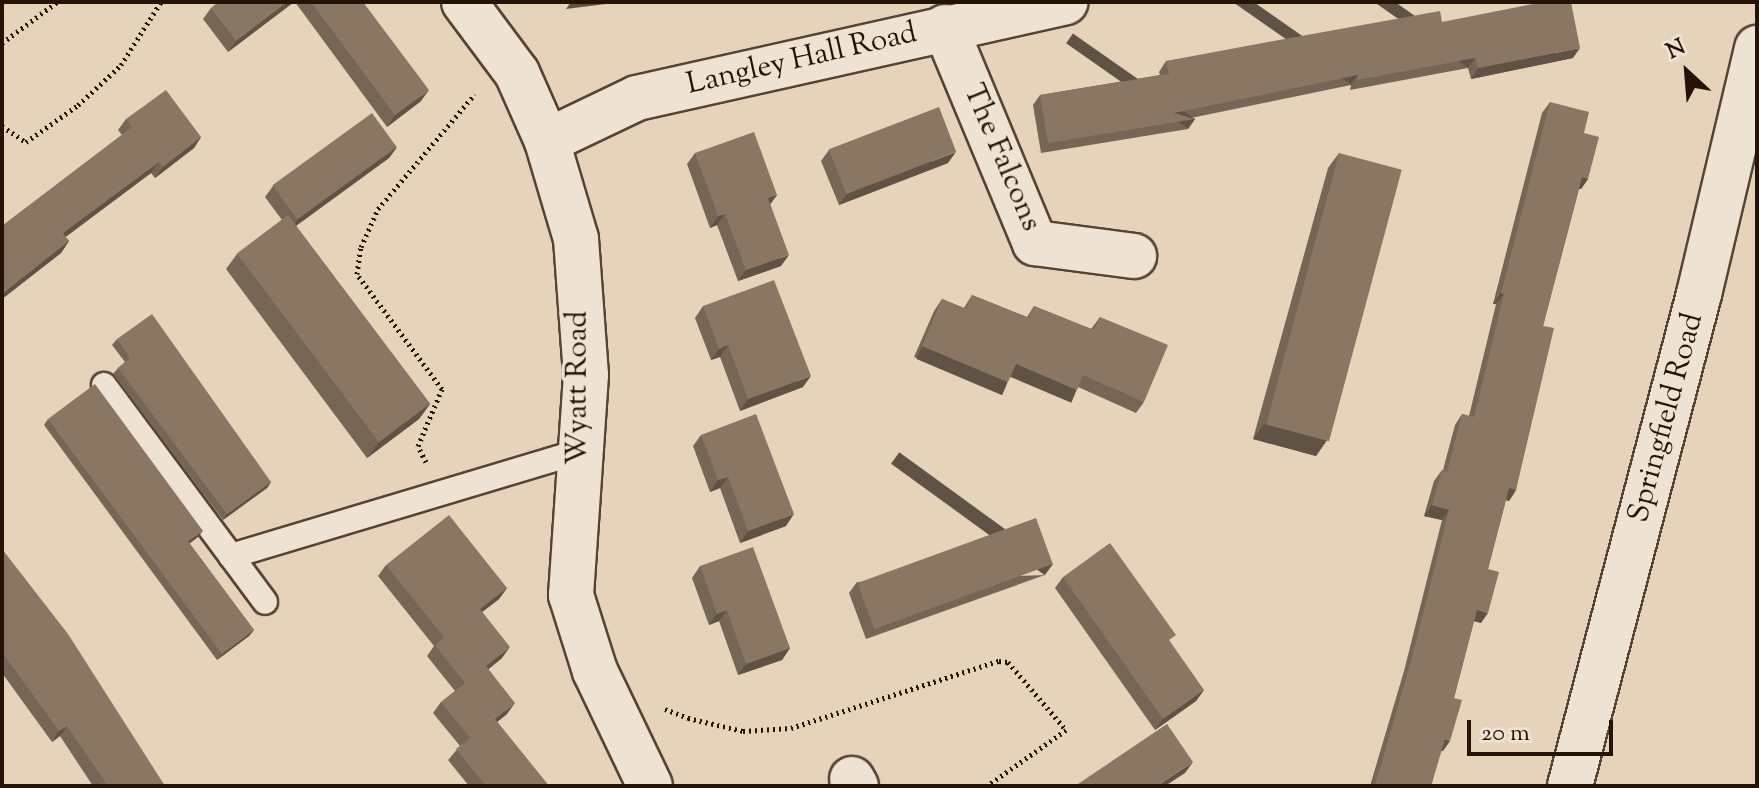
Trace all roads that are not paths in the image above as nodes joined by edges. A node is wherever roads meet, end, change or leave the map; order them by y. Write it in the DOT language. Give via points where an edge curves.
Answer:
graph roads {
  1 [pos="464,2"];
  2 [pos="1065,2"];
  3 [pos="945,27"];
  4 [pos="1757,48"];
  5 [pos="547,141"];
  6 [pos="1134,256"];
  7 [pos="104,385"];
  8 [pos="581,451"];
  9 [pos="231,556"];
  10 [pos="265,602"];
  11 [pos="650,786"];
  12 [pos="1570,786"];
  1 -- 5 [label="street, Wyatt Road" via="517,73"];
  2 -- 3 [label="street, Langley Hall Road"];
  3 -- 5 [label="street, Langley Hall Road" via="637,98"];
  3 -- 6 [label="street, The Falcons" via="1035,243"];
  4 -- 12 [label="street, Springfield Road" via="1699,294"];
  5 -- 8 [label="street, Wyatt Road" via="576,239 586,375"];
  7 -- 9 [label="lane"];
  8 -- 9 [label="lane"];
  8 -- 11 [label="street, Wyatt Road" via="571,595 595,671"];
  9 -- 10 [label="lane"];
}
